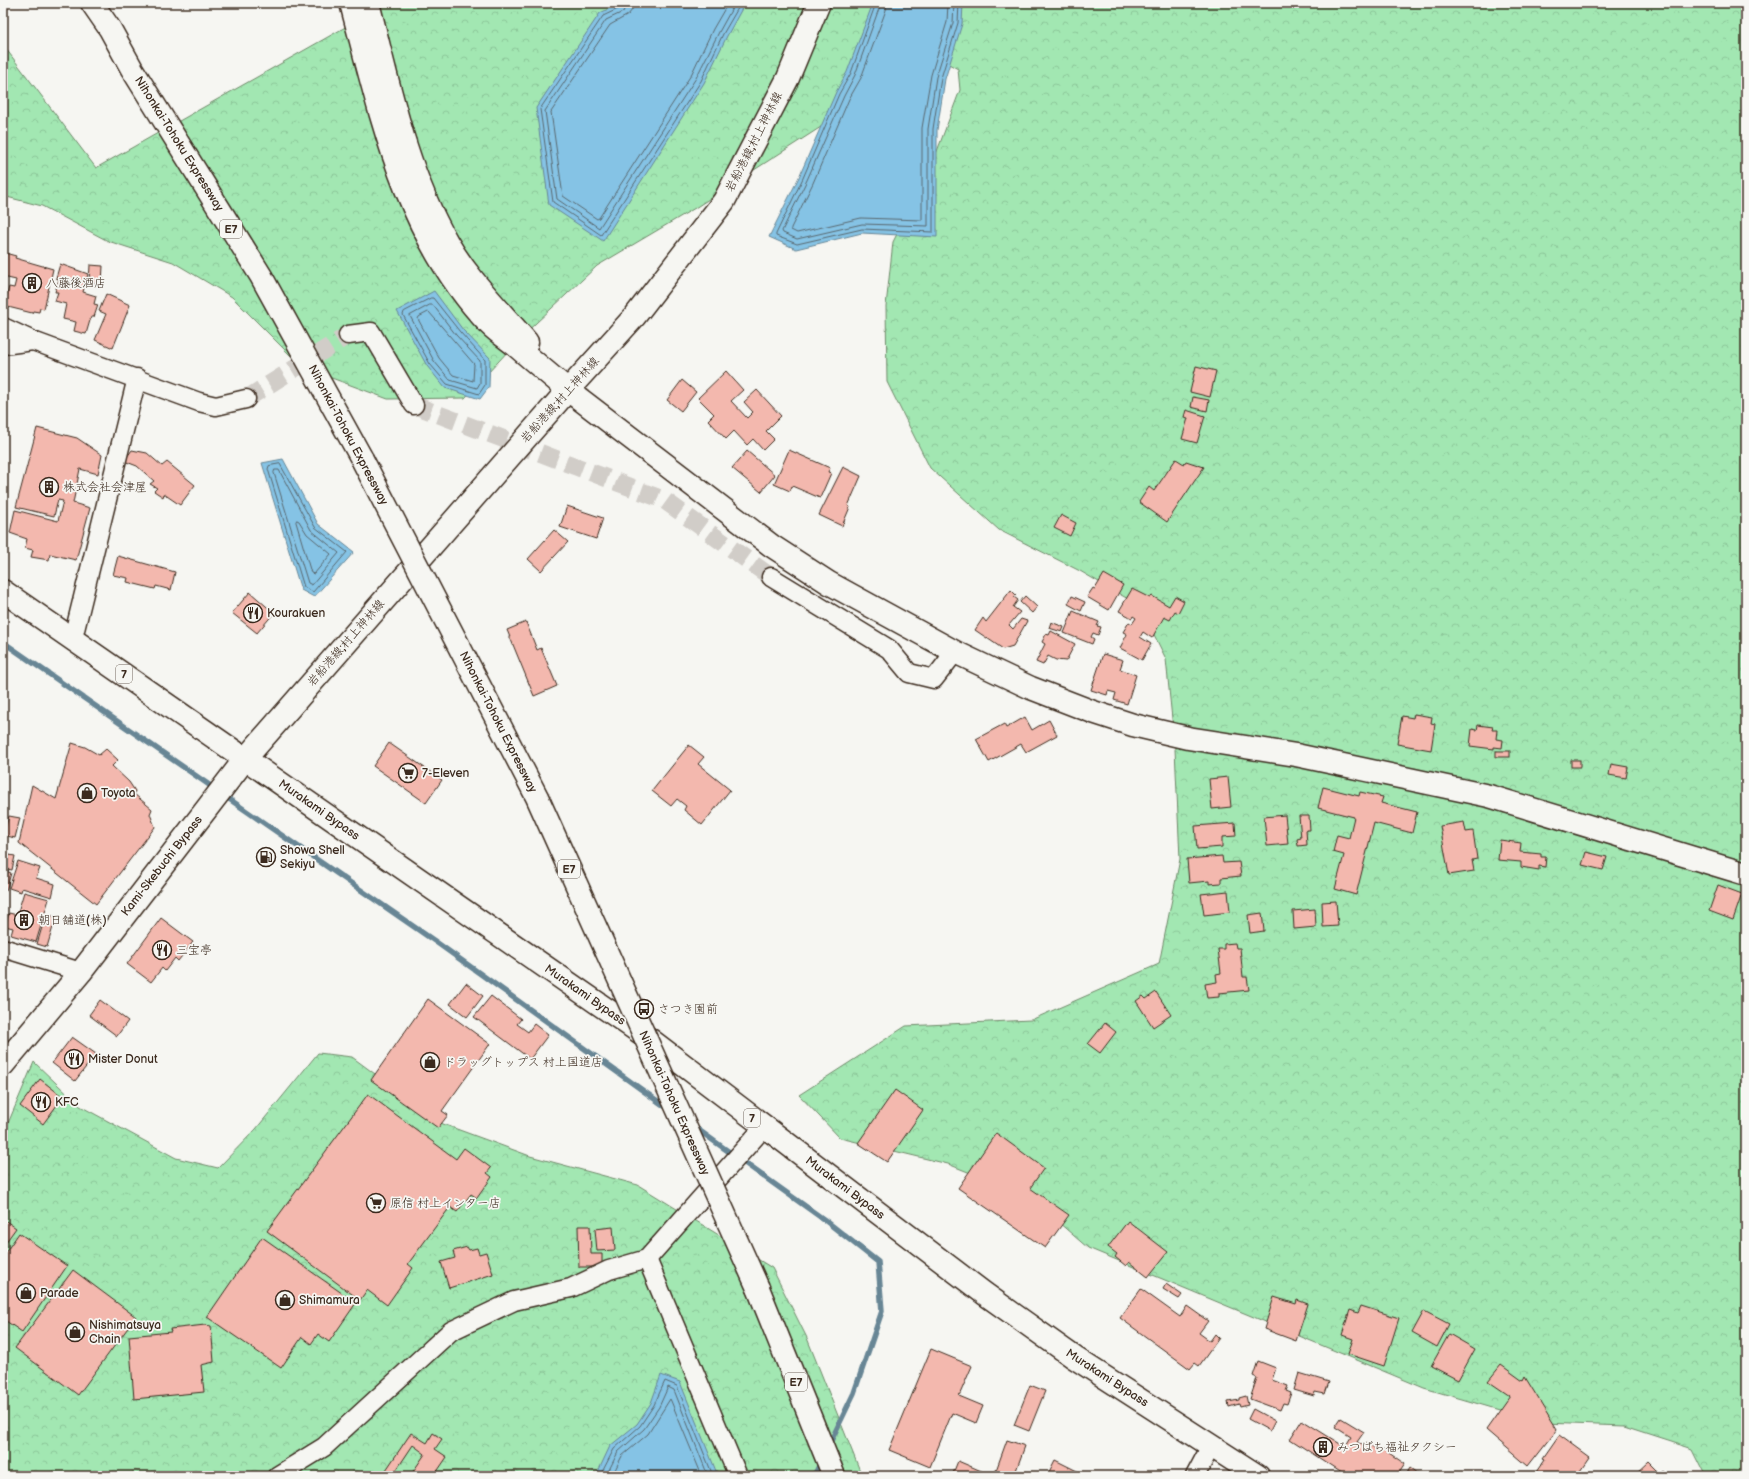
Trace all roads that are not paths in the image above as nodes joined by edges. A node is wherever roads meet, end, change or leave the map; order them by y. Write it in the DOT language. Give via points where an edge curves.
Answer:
graph roads {
  1 [pos="83,3"];
  2 [pos="92,3"];
  3 [pos="96,3"];
  4 [pos="351,3"];
  5 [pos="368,3"];
  6 [pos="819,3"];
  7 [pos="110,29"];
  8 [pos="132,69"];
  9 [pos="3,327"];
  10 [pos="348,335"];
  11 [pos="32,340"];
  12 [pos="3,345"];
  13 [pos="137,378"];
  14 [pos="568,390"];
  15 [pos="246,399"];
  16 [pos="414,405"];
  17 [pos="771,577"];
  18 [pos="3,591"];
  19 [pos="74,638"];
  20 [pos="955,652"];
  21 [pos="245,759"];
  22 [pos="1746,874"];
  23 [pos="3,948"];
  24 [pos="81,972"];
  25 [pos="3,1065"];
  26 [pos="764,1127"];
  27 [pos="647,1259"];
  28 [pos="1211,1446"];
  29 [pos="277,1476"];
  30 [pos="738,1476"];
  31 [pos="834,1476"];
  32 [pos="1195,1476"];
  33 [pos="1258,1476"];
  1 -- 8 [label="main road"];
  2 -- 7 [label="main road, Nihonkai-Tohoku Expressway / E7"];
  3 -- 7 [label="main road"];
  4 -- 14 [label="main road" via="386,138 410,200 433,249 460,290 490,324"];
  5 -- 14 [label="main road" via="401,129 422,191 447,242 474,282"];
  6 -- 14 [label="main road, 岩船港線;村上神林線" via="788,78 724,201 635,316"];
  7 -- 8 [label="main road, Nihonkai-Tohoku Expressway / E7"];
  8 -- 31 [label="main road, Nihonkai-Tohoku Expressway / E7, bridge" via="261,276 362,459 536,797 758,1288"];
  9 -- 11 [label="street"];
  10 -- 16 [label="street" via="371,332"];
  11 -- 12 [label="street"];
  11 -- 13 [label="street"];
  13 -- 15 [label="street" via="198,402 216,406"];
  13 -- 19 [label="street"];
  14 -- 20 [label="main road" via="772,546 829,583"];
  14 -- 21 [label="main road, 岩船港線;村上神林線"];
  17 -- 20 [label="street" via="889,648 909,673 934,679"];
  18 -- 19 [label="main road, Murakami Bypass / 7"];
  19 -- 21 [label="main road, Murakami Bypass / 7"];
  20 -- 22 [label="main road" via="1031,688 1133,725 1188,738 1296,755 1489,796"];
  21 -- 24 [label="main road, Kami-Skebuchi Bypass"];
  21 -- 26 [label="main road, Murakami Bypass / 7" via="648,1038"];
  23 -- 24 [label="street"];
  24 -- 25 [label="main road, Kami-Skebuchi Bypass"];
  26 -- 27 [label="street"];
  26 -- 28 [label="main road, Murakami Bypass / 7" via="985,1294 1069,1354"];
  27 -- 29 [label="street" via="609,1270 570,1288 514,1301 451,1331 324,1447"];
  27 -- 30 [label="street"];
  28 -- 32 [label="street"];
  28 -- 33 [label="main road, Murakami Bypass / 7"];
}
